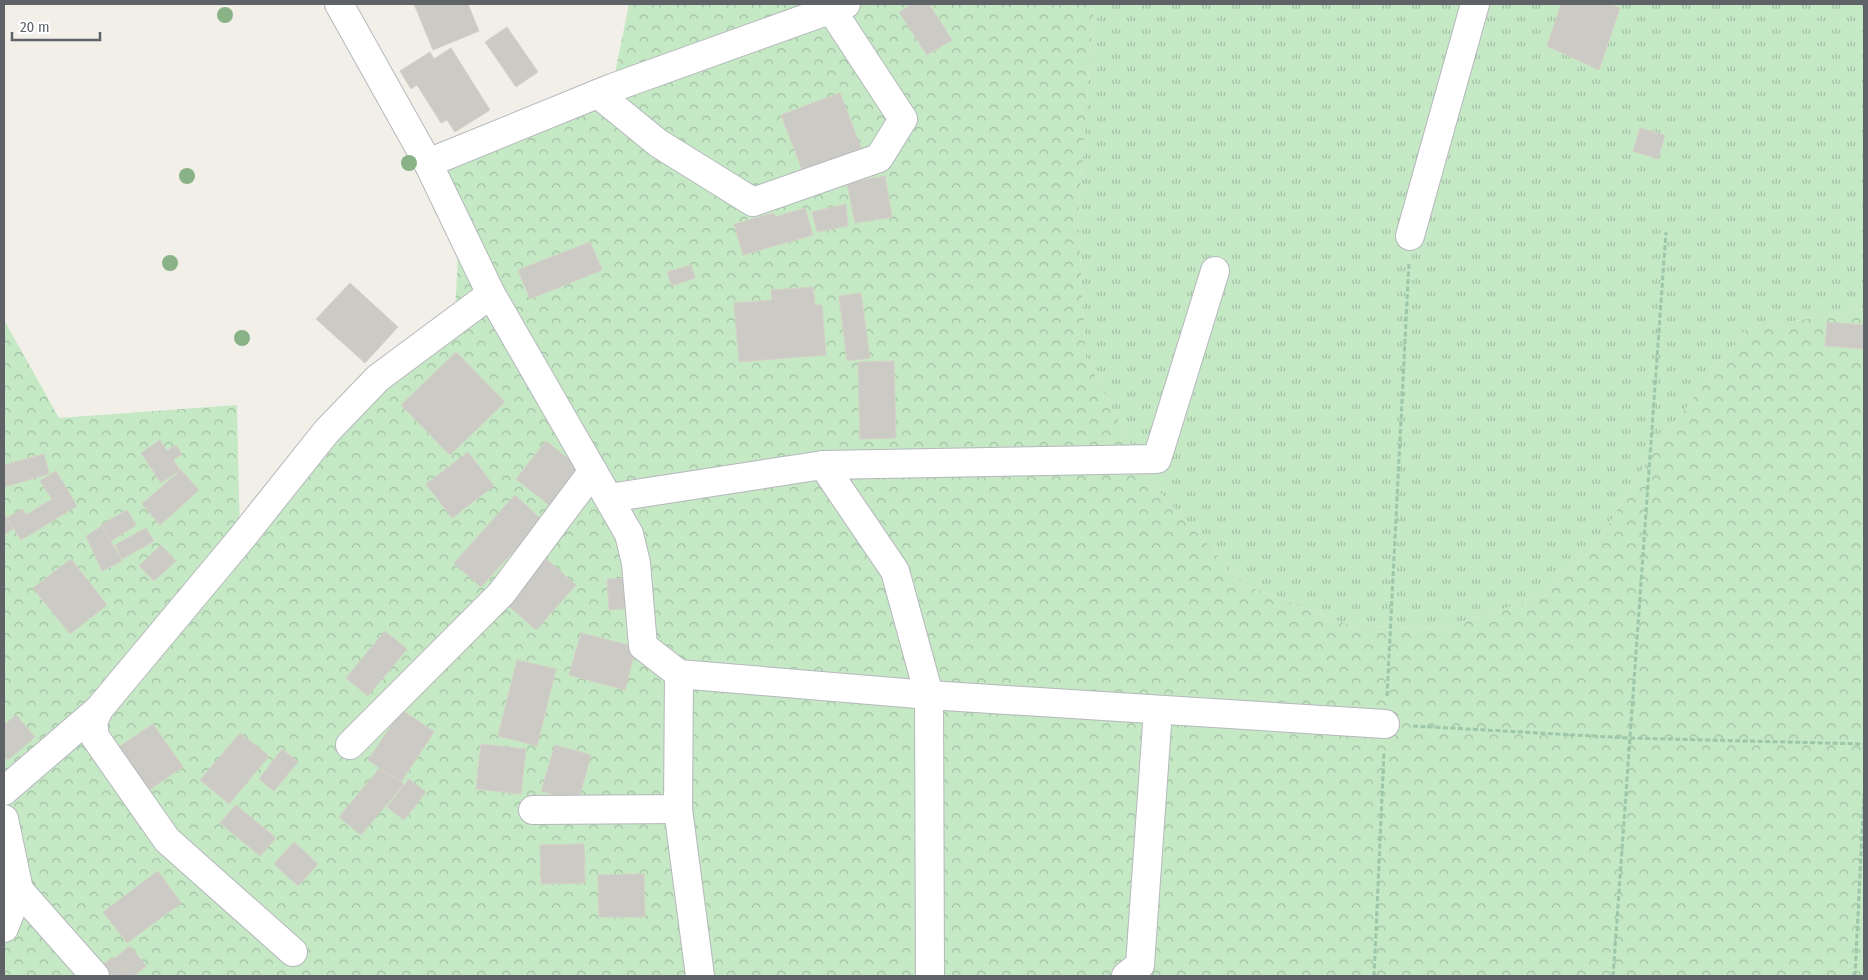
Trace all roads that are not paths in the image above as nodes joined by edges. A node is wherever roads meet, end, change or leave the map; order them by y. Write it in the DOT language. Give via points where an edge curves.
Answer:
graph roads {
  1 [pos="339,4"];
  2 [pos="1475,4"];
  3 [pos="839,6"];
  4 [pos="598,94"];
  5 [pos="428,163"];
  6 [pos="1410,236"];
  7 [pos="1214,271"];
  8 [pos="491,294"];
  9 [pos="823,465"];
  10 [pos="593,471"];
  11 [pos="608,498"];
  12 [pos="680,674"];
  13 [pos="929,695"];
  14 [pos="99,708"];
  15 [pos="1158,710"];
  16 [pos="1385,724"];
  17 [pos="350,745"];
  18 [pos="4,791"];
  19 [pos="678,809"];
  20 [pos="533,810"];
  21 [pos="4,819"];
  22 [pos="19,890"];
  23 [pos="4,928"];
  24 [pos="292,952"];
  25 [pos="1139,972"];
  26 [pos="95,976"];
  27 [pos="700,976"];
  28 [pos="930,976"];
  1 -- 5 [label="street"];
  2 -- 6 [label="street"];
  3 -- 4 [label="street"];
  3 -- 4 [label="street" via="903,119 879,158 753,202 658,143"];
  4 -- 5 [label="street"];
  5 -- 8 [label="street"];
  7 -- 9 [label="street" via="1157,459"];
  8 -- 10 [label="street"];
  8 -- 14 [label="street" via="378,378 326,432"];
  9 -- 11 [label="street"];
  9 -- 13 [label="street" via="895,571"];
  10 -- 11 [label="street"];
  10 -- 17 [label="street" via="502,594"];
  11 -- 12 [label="street" via="631,542 643,646"];
  12 -- 13 [label="street"];
  12 -- 19 [label="street"];
  13 -- 15 [label="street"];
  13 -- 28 [label="street"];
  14 -- 18 [label="street"];
  14 -- 24 [label="street" via="93,723 95,737 167,840"];
  15 -- 16 [label="street"];
  15 -- 25 [label="street"];
  19 -- 20 [label="street"];
  19 -- 27 [label="street"];
  21 -- 22 [label="street"];
  22 -- 23 [label="street"];
  22 -- 26 [label="street"];
}
